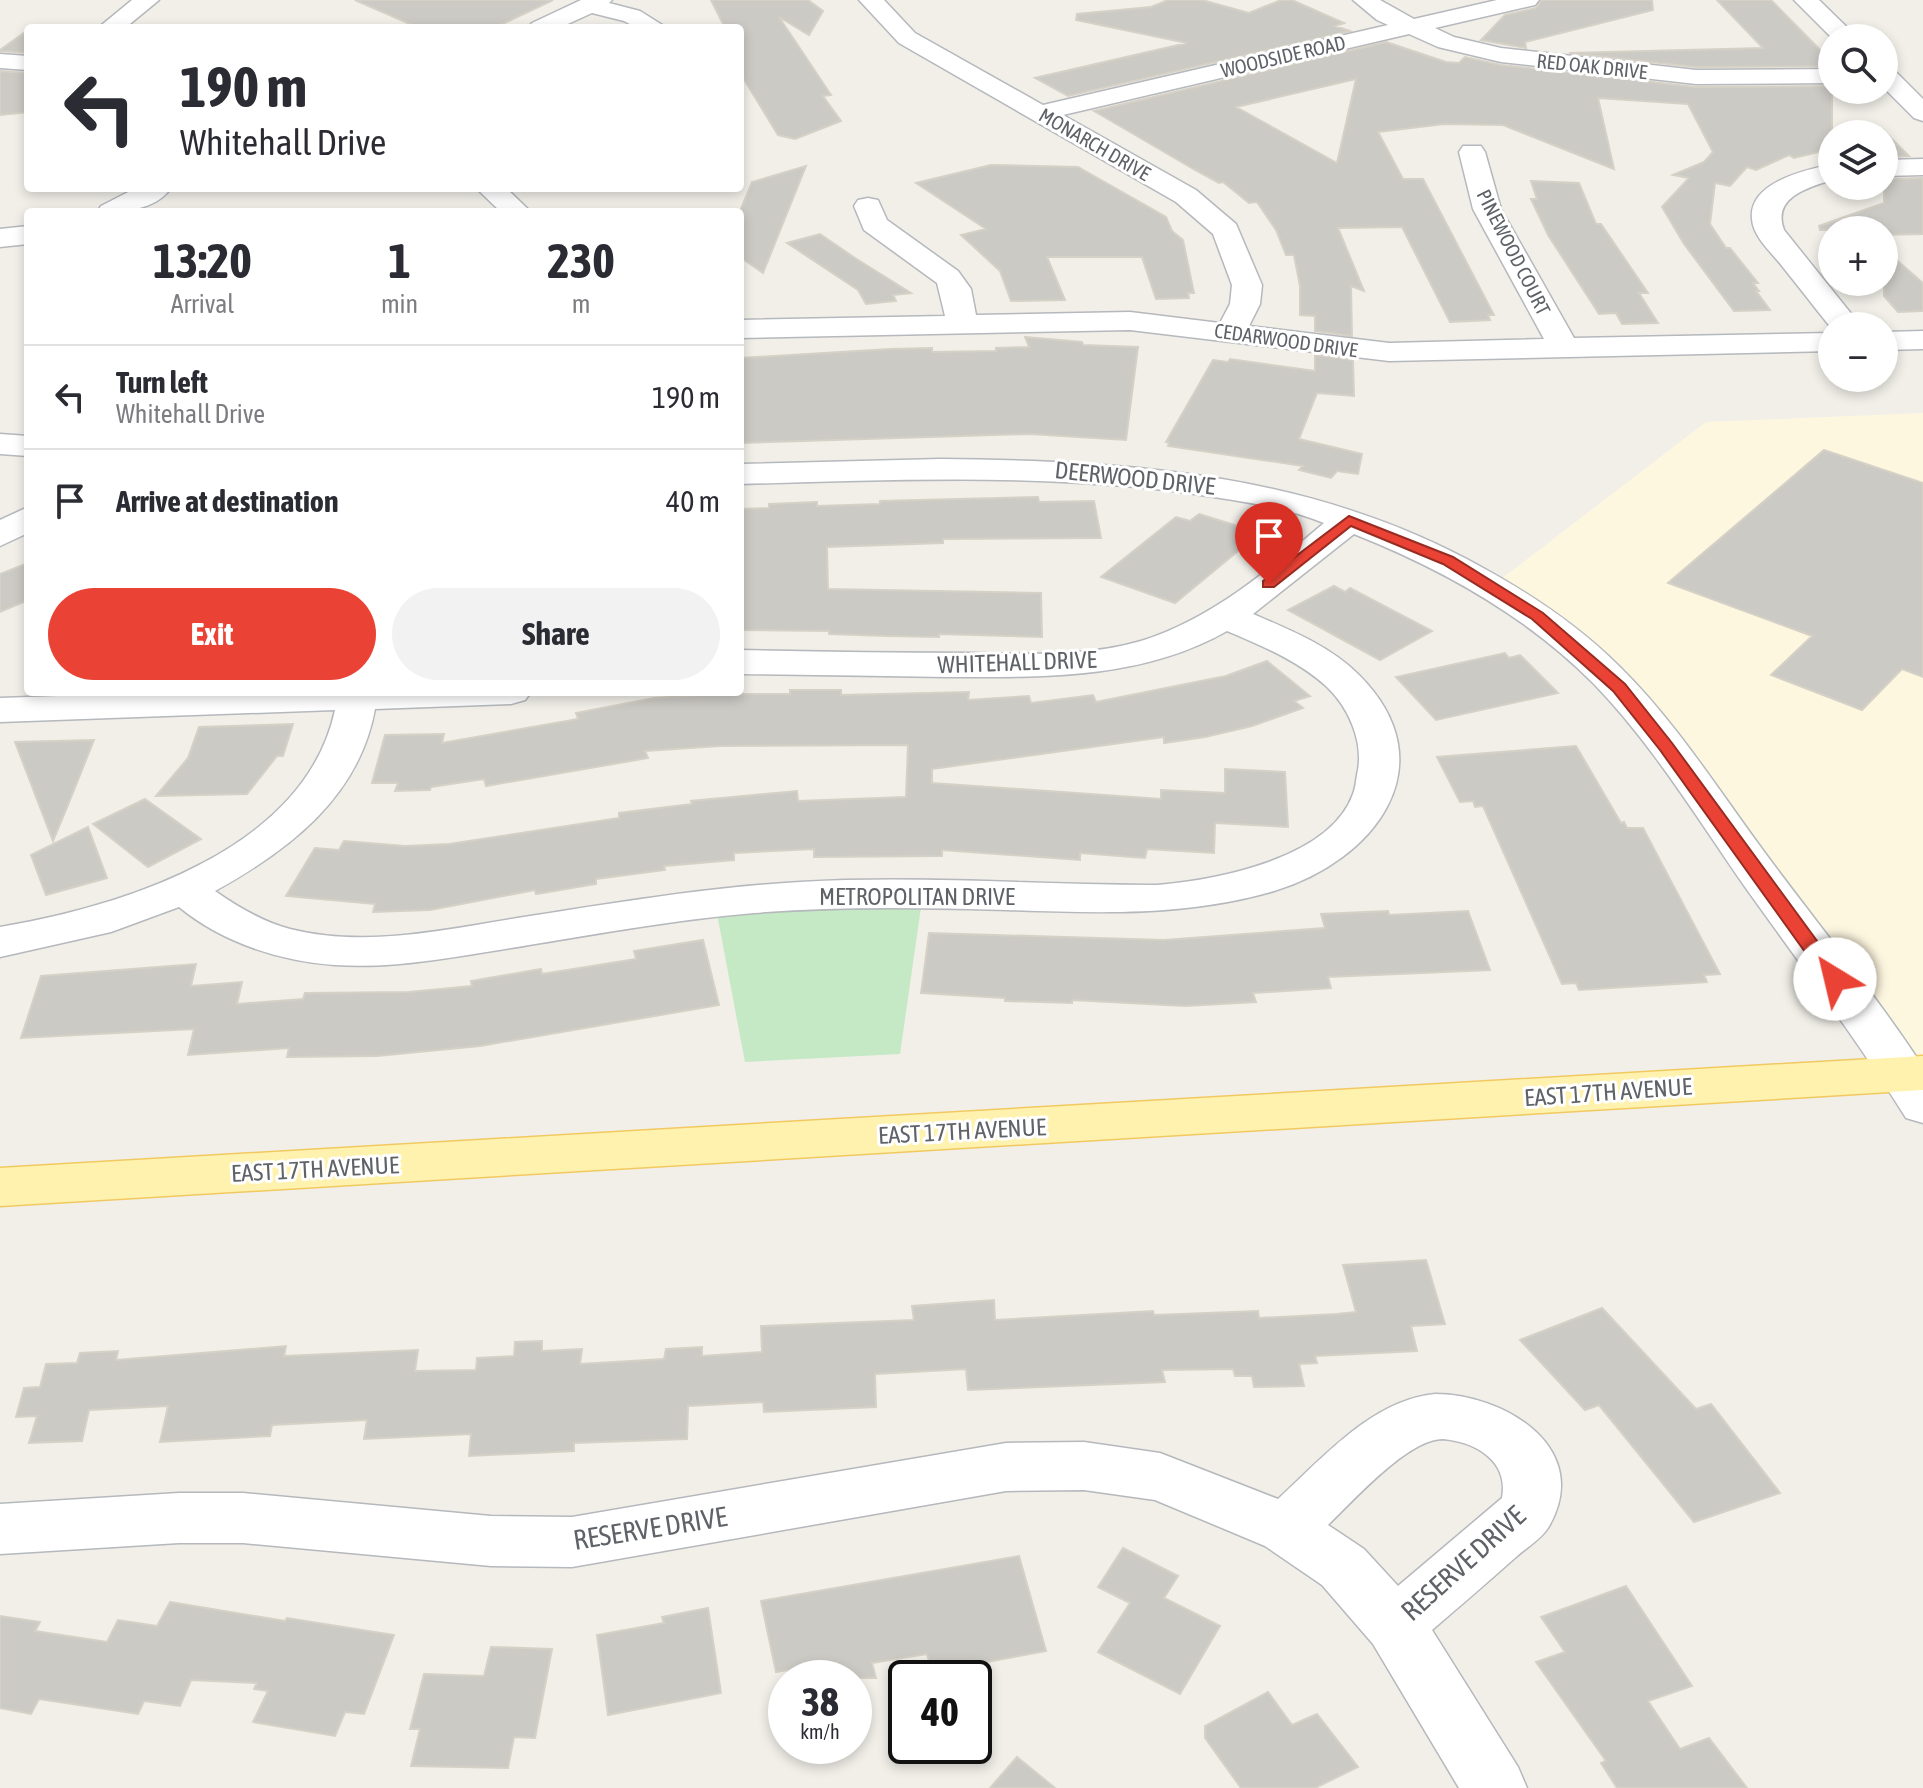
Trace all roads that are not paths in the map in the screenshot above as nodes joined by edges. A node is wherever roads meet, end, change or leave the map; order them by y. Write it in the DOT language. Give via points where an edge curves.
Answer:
graph roads {
  1 [pos="147,0"];
  2 [pos="871,0"];
  3 [pos="1365,0"];
  4 [pos="1527,0"];
  5 [pos="1806,0"];
  6 [pos="594,3"];
  7 [pos="115,24"];
  8 [pos="549,24"];
  9 [pos="647,24"];
  10 [pos="1831,24"];
  11 [pos="1410,27"];
  12 [pos="0,61"];
  13 [pos="24,63"];
  14 [pos="1915,74"];
  15 [pos="1898,75"];
  16 [pos="1818,76"];
  17 [pos="1898,89"];
  18 [pos="1040,113"];
  19 [pos="1923,113"];
  20 [pos="1472,152"];
  21 [pos="1923,167"];
  22 [pos="1898,168"];
  23 [pos="1818,176"];
  24 [pos="152,192"];
  25 [pos="494,192"];
  26 [pos="868,206"];
  27 [pos="132,208"];
  28 [pos="512,208"];
  29 [pos="24,235"];
  30 [pos="0,238"];
  31 [pos="1835,312"];
  32 [pos="962,324"];
  33 [pos="744,329"];
  34 [pos="1230,332"];
  35 [pos="1923,340"];
  36 [pos="1898,341"];
  37 [pos="1818,342"];
  38 [pos="1564,348"];
  39 [pos="0,444"];
  40 [pos="24,446"];
  41 [pos="744,474"];
  42 [pos="24,520"];
  43 [pos="1349,520"];
  44 [pos="0,535"];
  45 [pos="1225,616"];
  46 [pos="744,662"];
  47 [pos="334,696"];
  48 [pos="358,696"];
  49 [pos="0,710"];
  50 [pos="184,889"];
  51 [pos="0,942"];
  52 [pos="1916,1084"];
  53 [pos="0,1187"];
  54 [pos="1286,1528"];
  55 [pos="0,1529"];
  56 [pos="1395,1625"];
  57 [pos="1495,1788"];
  1 -- 7 [label="street"];
  2 -- 18 [label="street, MONARCH DRIVE" via="902,35"];
  3 -- 11 [label="street, RED OAK DRIVE"];
  4 -- 11 [label="street, WOODSIDE ROAD"];
  5 -- 10 [label="street"];
  6 -- 8 [label="street"];
  6 -- 9 [label="street"];
  11 -- 16 [label="street, RED OAK DRIVE" via="1463,48 1522,58 1696,77"];
  11 -- 18 [label="street, WOODSIDE ROAD"];
  12 -- 13 [label="street"];
  14 -- 15 [label="street"];
  17 -- 19 [label="street"];
  18 -- 34 [label="street, MONARCH DRIVE" via="1186,196 1222,226 1248,290"];
  20 -- 38 [label="street, PINEWOOD COURT" via="1487,209"];
  21 -- 22 [label="street"];
  23 -- 31 [label="street" via="1783,190 1769,204 1765,219"];
  24 -- 27 [label="street"];
  25 -- 28 [label="street"];
  26 -- 32 [label="street" via="874,224 948,277 956,289"];
  29 -- 30 [label="street"];
  32 -- 33 [label="street, CEDARWOOD DRIVE"];
  32 -- 34 [label="street, CEDARWOOD DRIVE" via="1130,321"];
  34 -- 38 [label="street, CEDARWOOD DRIVE" via="1366,351"];
  35 -- 36 [label="street"];
  37 -- 38 [label="street, CEDARWOOD DRIVE"];
  39 -- 40 [label="street"];
  41 -- 43 [label="street, DEERWOOD DRIVE" via="1101,471 1213,485"];
  42 -- 44 [label="street"];
  43 -- 45 [label="street, WHITEHALL DRIVE"];
  43 -- 52 [label="street, DEERWOOD DRIVE" via="1423,549 1492,586 1563,636 1619,688"];
  45 -- 46 [label="street, WHITEHALL DRIVE" via="1146,651 1059,665"];
  45 -- 50 [label="street, METROPOLITAN DRIVE" via="1289,644 1342,680 1371,722 1379,750 1373,796 1346,833 1308,861 1241,888 1157,899 941,893 768,898 419,948 357,951 304,947 261,936 227,921"];
  47 -- 49 [label="street"];
  48 -- 50 [label="street" via="345,748 307,803 247,854"];
  50 -- 51 [label="street" via="90,924"];
  52 -- 53 [label="main road, EAST 17TH AVENUE"];
  54 -- 55 [label="street, RESERVE DRIVE" via="1160,1477 1047,1465 1006,1467 572,1542 491,1541 243,1518"];
  54 -- 56 [label="street, RESERVE DRIVE" via="1343,1567"];
  54 -- 56 [label="street, RESERVE DRIVE" via="1370,1454 1420,1419 1471,1421 1511,1442 1530,1474 1531,1505"];
  56 -- 57 [label="street, RESERVE DRIVE"];
}
